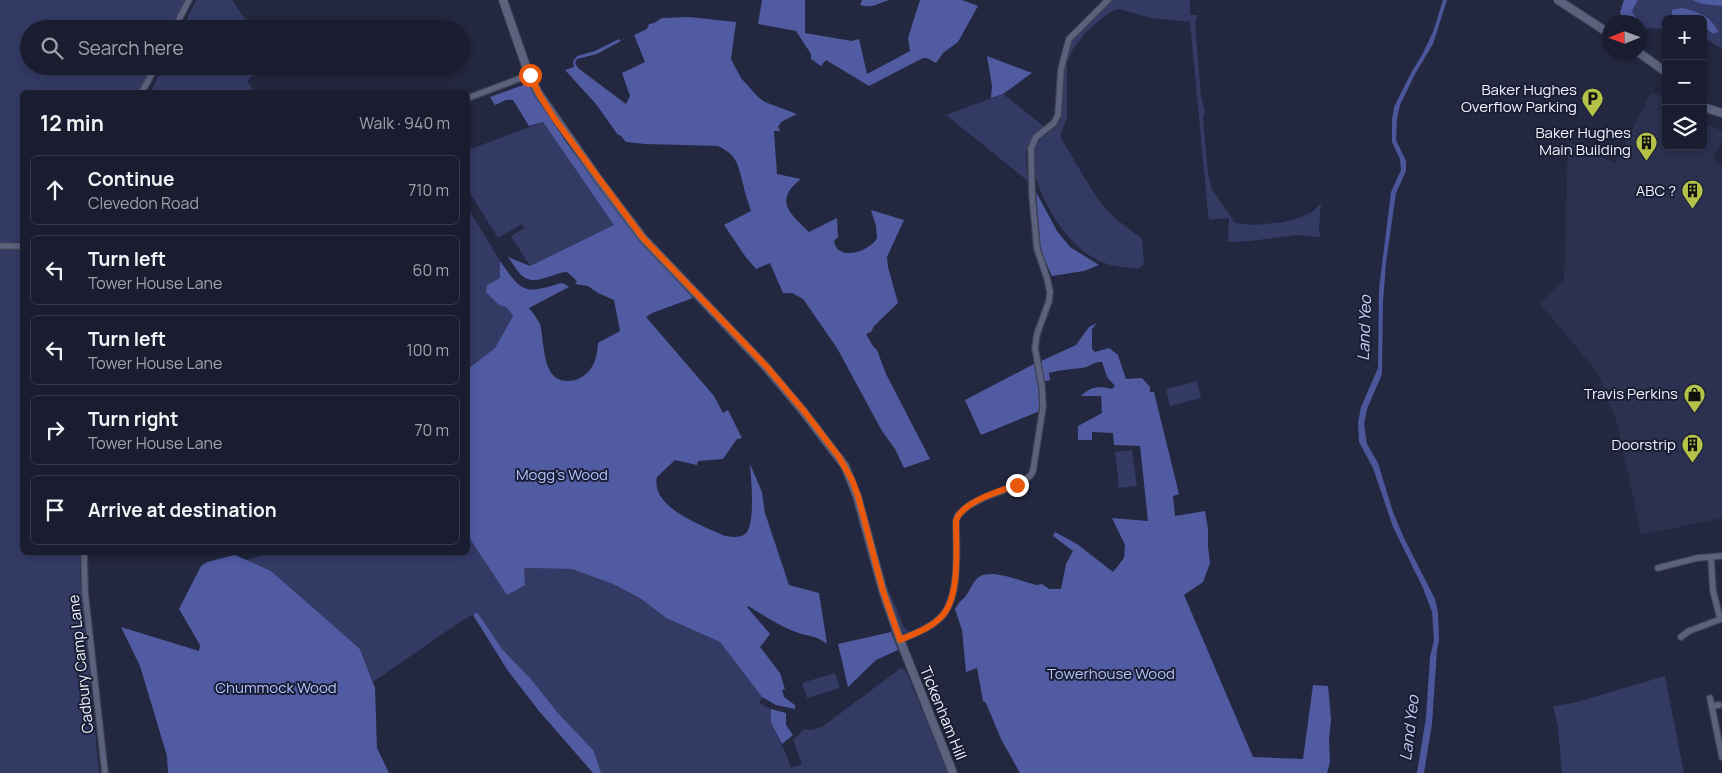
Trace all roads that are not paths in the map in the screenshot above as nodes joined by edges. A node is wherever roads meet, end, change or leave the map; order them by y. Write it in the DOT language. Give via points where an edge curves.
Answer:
graph roads {
  1 [pos="189,0"];
  2 [pos="503,0"];
  3 [pos="1108,0"];
  4 [pos="1558,0"];
  5 [pos="179,20"];
  6 [pos="1602,29"];
  7 [pos="1647,58"];
  8 [pos="1662,69"];
  9 [pos="151,75"];
  10 [pos="530,75"];
  11 [pos="143,90"];
  12 [pos="470,97"];
  13 [pos="1707,108"];
  14 [pos="1722,113"];
  15 [pos="0,246"];
  16 [pos="20,246"];
  17 [pos="84,555"];
  18 [pos="1722,556"];
  19 [pos="1711,557"];
  20 [pos="1658,568"];
  21 [pos="1721,619"];
  22 [pos="1683,633"];
  23 [pos="900,640"];
  24 [pos="1710,698"];
  25 [pos="1719,705"];
  26 [pos="1712,706"];
  27 [pos="1722,757"];
  28 [pos="105,773"];
  29 [pos="953,773"];
  1 -- 5 [label="street"];
  2 -- 10 [label="main road, Tickenham Hill"];
  3 -- 23 [label="street" via="1069,39 1061,69 1058,115 1054,123 1036,137 1030,148 1037,249 1050,292 1035,348 1043,407 1033,471 1026,480 983,498 958,515 954,582 945,613 935,622"];
  4 -- 6 [label="main road"];
  7 -- 8 [label="main road"];
  9 -- 11 [label="street"];
  10 -- 12 [label="street"];
  10 -- 23 [label="main road, Tickenham Hill" via="554,118 637,231 766,366 839,457 858,496 883,591"];
  13 -- 14 [label="main road"];
  15 -- 16 [label="street"];
  17 -- 28 [label="street, Cadbury Camp Lane" via="85,592"];
  18 -- 19 [label="street"];
  19 -- 20 [label="street" via="1683,559"];
  19 -- 21 [label="street" via="1713,591"];
  21 -- 22 [label="street"];
  23 -- 29 [label="main road, Tickenham Hill"];
  24 -- 26 [label="street"];
  25 -- 26 [label="street"];
  26 -- 27 [label="street"];
}
